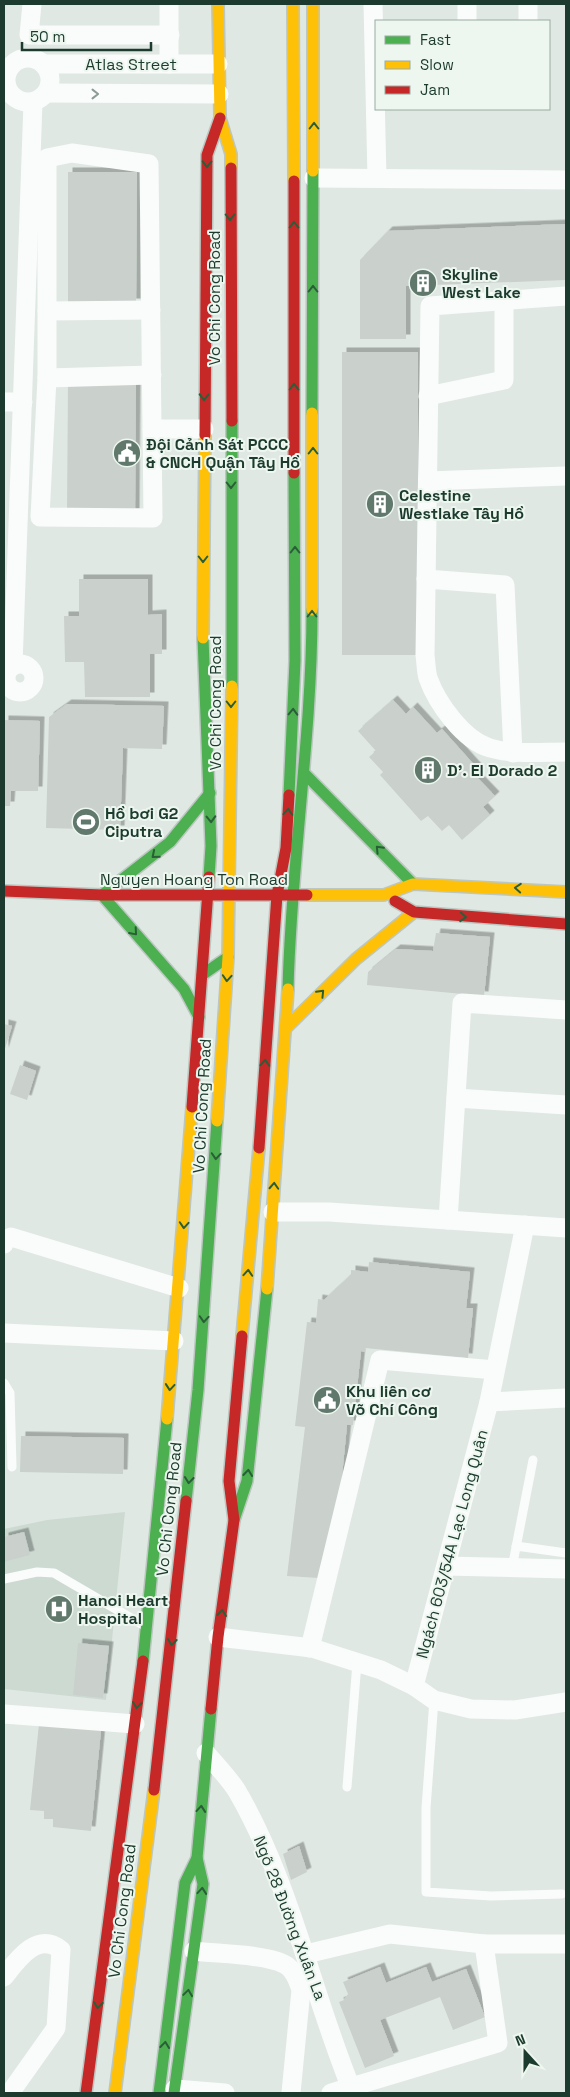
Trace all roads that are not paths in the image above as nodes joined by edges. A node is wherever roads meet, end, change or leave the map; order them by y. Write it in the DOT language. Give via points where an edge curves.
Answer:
graph roads {
  1 [pos="32,4"];
  2 [pos="169,4"];
  3 [pos="218,4"];
  4 [pos="293,4"];
  5 [pos="313,4"];
  6 [pos="373,4"];
  7 [pos="467,4"];
  8 [pos="528,4"];
  9 [pos="467,20"];
  10 [pos="528,20"];
  11 [pos="170,35"];
  12 [pos="44,64"];
  13 [pos="169,64"];
  14 [pos="218,64"];
  15 [pos="6,69"];
  16 [pos="375,91"];
  17 [pos="7,93"];
  18 [pos="219,94"];
  19 [pos="40,98"];
  20 [pos="375,110"];
  21 [pos="220,118"];
  22 [pos="314,178"];
  23 [pos="377,178"];
  24 [pos="566,180"];
  25 [pos="566,296"];
  26 [pos="504,301"];
  27 [pos="151,310"];
  28 [pos="47,311"];
  29 [pos="152,375"];
  30 [pos="47,378"];
  31 [pos="428,396"];
  32 [pos="4,402"];
  33 [pos="22,402"];
  34 [pos="152,429"];
  35 [pos="204,429"];
  36 [pos="566,476"];
  37 [pos="428,481"];
  38 [pos="426,579"];
  39 [pos="7,672"];
  40 [pos="566,752"];
  41 [pos="513,753"];
  42 [pos="305,774"];
  43 [pos="210,793"];
  44 [pos="300,835"];
  45 [pos="286,843"];
  46 [pos="211,846"];
  47 [pos="413,884"];
  48 [pos="4,891"];
  49 [pos="566,892"];
  50 [pos="208,894"];
  51 [pos="102,895"];
  52 [pos="230,895"];
  53 [pos="276,895"];
  54 [pos="294,895"];
  55 [pos="384,896"];
  56 [pos="414,912"];
  57 [pos="566,924"];
  58 [pos="289,948"];
  59 [pos="228,957"];
  60 [pos="202,975"];
  61 [pos="566,1010"];
  62 [pos="199,1017"];
  63 [pos="287,1027"];
  64 [pos="456,1098"];
  65 [pos="566,1105"];
  66 [pos="273,1212"];
  67 [pos="448,1220"];
  68 [pos="525,1226"];
  69 [pos="566,1228"];
  70 [pos="4,1244"];
  71 [pos="179,1288"];
  72 [pos="4,1333"];
  73 [pos="174,1341"];
  74 [pos="496,1370"];
  75 [pos="4,1383"];
  76 [pos="566,1398"];
  77 [pos="489,1402"];
  78 [pos="533,1460"];
  79 [pos="12,1467"];
  80 [pos="234,1520"];
  81 [pos="516,1546"];
  82 [pos="566,1553"];
  83 [pos="447,1566"];
  84 [pos="512,1568"];
  85 [pos="566,1569"];
  86 [pos="4,1579"];
  87 [pos="147,1628"];
  88 [pos="218,1637"];
  89 [pos="310,1648"];
  90 [pos="357,1663"];
  91 [pos="414,1686"];
  92 [pos="434,1700"];
  93 [pos="566,1702"];
  94 [pos="4,1714"];
  95 [pos="135,1724"];
  96 [pos="206,1753"];
  97 [pos="347,1787"];
  98 [pos="197,1858"];
  99 [pos="562,1894"];
  100 [pos="484,1944"];
  101 [pos="566,1944"];
  102 [pos="194,1951"];
  103 [pos="306,1954"];
  104 [pos="4,1978"];
  105 [pos="352,2090"];
  106 [pos="169,2092"];
  107 [pos="10,2093"];
  108 [pos="86,2093"];
  109 [pos="115,2093"];
  110 [pos="225,2093"];
  111 [pos="291,2093"];
  112 [pos="331,2093"];
  1 -- 11 [label="street" via="29,34"];
  2 -- 11 [label="street"];
  3 -- 14 [label="main road, Vo Chi Cong Road"];
  45 -- 4 [label="main road, one-way" via="295,661"];
  22 -- 5 [label="main road, one-way"];
  6 -- 16 [label="street"];
  7 -- 9 [label="street"];
  8 -- 10 [label="street"];
  11 -- 13 [label="street"];
  12 -- 13 [label="street, Atlas Street"];
  12 -- 15 [label="street" via="21,59"];
  12 -- 19 [label="street" via="51,81"];
  13 -- 14 [label="street, Atlas Street"];
  14 -- 18 [label="main road, Vo Chi Cong Road"];
  15 -- 17 [label="street"];
  17 -- 19 [label="street" via="18,100"];
  19 -- 18 [label="street, Atlas Street, one-way"];
  18 -- 21 [label="main road, Vo Chi Cong Road"];
  19 -- 33 [label="street"];
  20 -- 23 [label="street"];
  21 -- 35 [label="main road, Vo Chi Cong Road, one-way" via="207,155"];
  21 -- 52 [label="main road, Vo Chi Cong Road, one-way" via="231,154"];
  22 -- 23 [label="street"];
  42 -- 22 [label="main road, one-way" via="312,663"];
  23 -- 24 [label="street"];
  25 -- 26 [label="street"];
  26 -- 31 [label="street" via="504,380"];
  26 -- 31 [label="street" via="430,306"];
  27 -- 28 [label="street"];
  27 -- 28 [label="street" via="149,164 72,153 47,158"];
  27 -- 29 [label="street"];
  28 -- 30 [label="street"];
  29 -- 30 [label="street"];
  29 -- 34 [label="street"];
  30 -- 34 [label="street" via="40,517 153,518"];
  31 -- 37 [label="street"];
  32 -- 33 [label="street"];
  33 -- 39 [label="street"];
  34 -- 35 [label="street"];
  35 -- 43 [label="main road, Vo Chi Cong Road, one-way" via="203,656"];
  36 -- 37 [label="street"];
  37 -- 38 [label="street"];
  38 -- 41 [label="street" via="425,655 428,677 436,694 470,738 488,748"];
  38 -- 41 [label="street" via="505,585"];
  40 -- 41 [label="street"];
  42 -- 44 [label="main road"];
  47 -- 42 [label="main road, one-way"];
  43 -- 46 [label="main road, Vo Chi Cong Road, one-way"];
  43 -- 51 [label="main road, one-way" via="170,842"];
  44 -- 45 [label="main road"];
  44 -- 54 [label="main road"];
  45 -- 53 [label="main road"];
  46 -- 50 [label="main road, Vo Chi Cong Road"];
  46 -- 52 [label="main road"];
  49 -- 47 [label="main road, Nguyen Hoang Ton Road, one-way"];
  47 -- 55 [label="main road, Nguyen Hoang Ton Road"];
  48 -- 51 [label="main road, Nguyen Hoang Ton Road"];
  50 -- 51 [label="main road, Nguyen Hoang Ton Road"];
  50 -- 52 [label="main road, Nguyen Hoang Ton Road"];
  50 -- 60 [label="main road, Vo Chi Cong Road"];
  51 -- 62 [label="main road, one-way" via="184,989"];
  52 -- 53 [label="main road, Nguyen Hoang Ton Road"];
  52 -- 59 [label="main road, Vo Chi Cong Road"];
  53 -- 54 [label="main road, Nguyen Hoang Ton Road"];
  53 -- 58 [label="main road"];
  80 -- 53 [label="main road, one-way" via="228,1481 262,1111"];
  54 -- 55 [label="main road, Nguyen Hoang Ton Road"];
  54 -- 58 [label="main road"];
  55 -- 56 [label="main road, Nguyen Hoang Ton Road"];
  56 -- 57 [label="main road, Nguyen Hoang Ton Road, one-way"];
  63 -- 56 [label="main road, one-way" via="356,959"];
  58 -- 63 [label="main road"];
  59 -- 60 [label="main road"];
  59 -- 109 [label="main road, Vo Chi Cong Road, one-way" via="198,1390 168,1677"];
  60 -- 62 [label="main road, Vo Chi Cong Road"];
  61 -- 64 [label="street" via="462,1002"];
  62 -- 71 [label="main road, Vo Chi Cong Road, one-way"];
  66 -- 63 [label="main road, one-way"];
  64 -- 65 [label="street"];
  64 -- 67 [label="street"];
  66 -- 67 [label="street" via="330,1212"];
  80 -- 66 [label="main road, one-way" via="247,1481"];
  67 -- 68 [label="street"];
  68 -- 69 [label="street"];
  68 -- 74 [label="street, Ngách 603/54A Lạc Long Quân"];
  70 -- 71 [label="street" via="11,1237"];
  71 -- 73 [label="main road, Vo Chi Cong Road"];
  72 -- 73 [label="street"];
  73 -- 87 [label="main road, Vo Chi Cong Road, one-way"];
  74 -- 77 [label="street, Ngách 603/54A Lạc Long Quân"];
  74 -- 89 [label="street" via="380,1360"];
  75 -- 79 [label="lane" via="10,1393"];
  76 -- 77 [label="street"];
  77 -- 83 [label="street, Ngách 603/54A Lạc Long Quân"];
  78 -- 81 [label="lane"];
  88 -- 80 [label="main road, one-way"];
  81 -- 82 [label="lane"];
  81 -- 84 [label="lane"];
  83 -- 84 [label="street"];
  83 -- 91 [label="street, Ngách 603/54A Lạc Long Quân"];
  84 -- 85 [label="street"];
  86 -- 87 [label="lane" via="37,1572 54,1573"];
  87 -- 95 [label="main road, Vo Chi Cong Road, one-way"];
  88 -- 89 [label="street"];
  88 -- 96 [label="main road"];
  89 -- 90 [label="street"];
  90 -- 91 [label="street"];
  90 -- 97 [label="lane"];
  91 -- 92 [label="street"];
  92 -- 93 [label="street" via="471,1709 515,1710"];
  92 -- 99 [label="lane" via="426,1808 426,1892 491,1896"];
  94 -- 95 [label="street"];
  95 -- 108 [label="main road, Vo Chi Cong Road, one-way"];
  98 -- 96 [label="main road, one-way"];
  96 -- 103 [label="street, Ngõ 28 Đường Xuân La" via="236,1790 266,1848"];
  102 -- 98 [label="main road, one-way" via="203,1884"];
  106 -- 98 [label="main road, one-way" via="184,1883"];
  100 -- 101 [label="street"];
  100 -- 103 [label="street" via="390,1934"];
  100 -- 105 [label="street" via="498,2043"];
  106 -- 102 [label="main road, one-way"];
  102 -- 111 [label="street" via="285,1964 295,1975 301,1990"];
  103 -- 105 [label="street, Ngõ 28 Đường Xuân La"];
  104 -- 107 [label="street" via="19,1958 38,1944 49,1944 61,1950 56,2028"];
  105 -- 112 [label="street"];
  106 -- 110 [label="street"];
}
